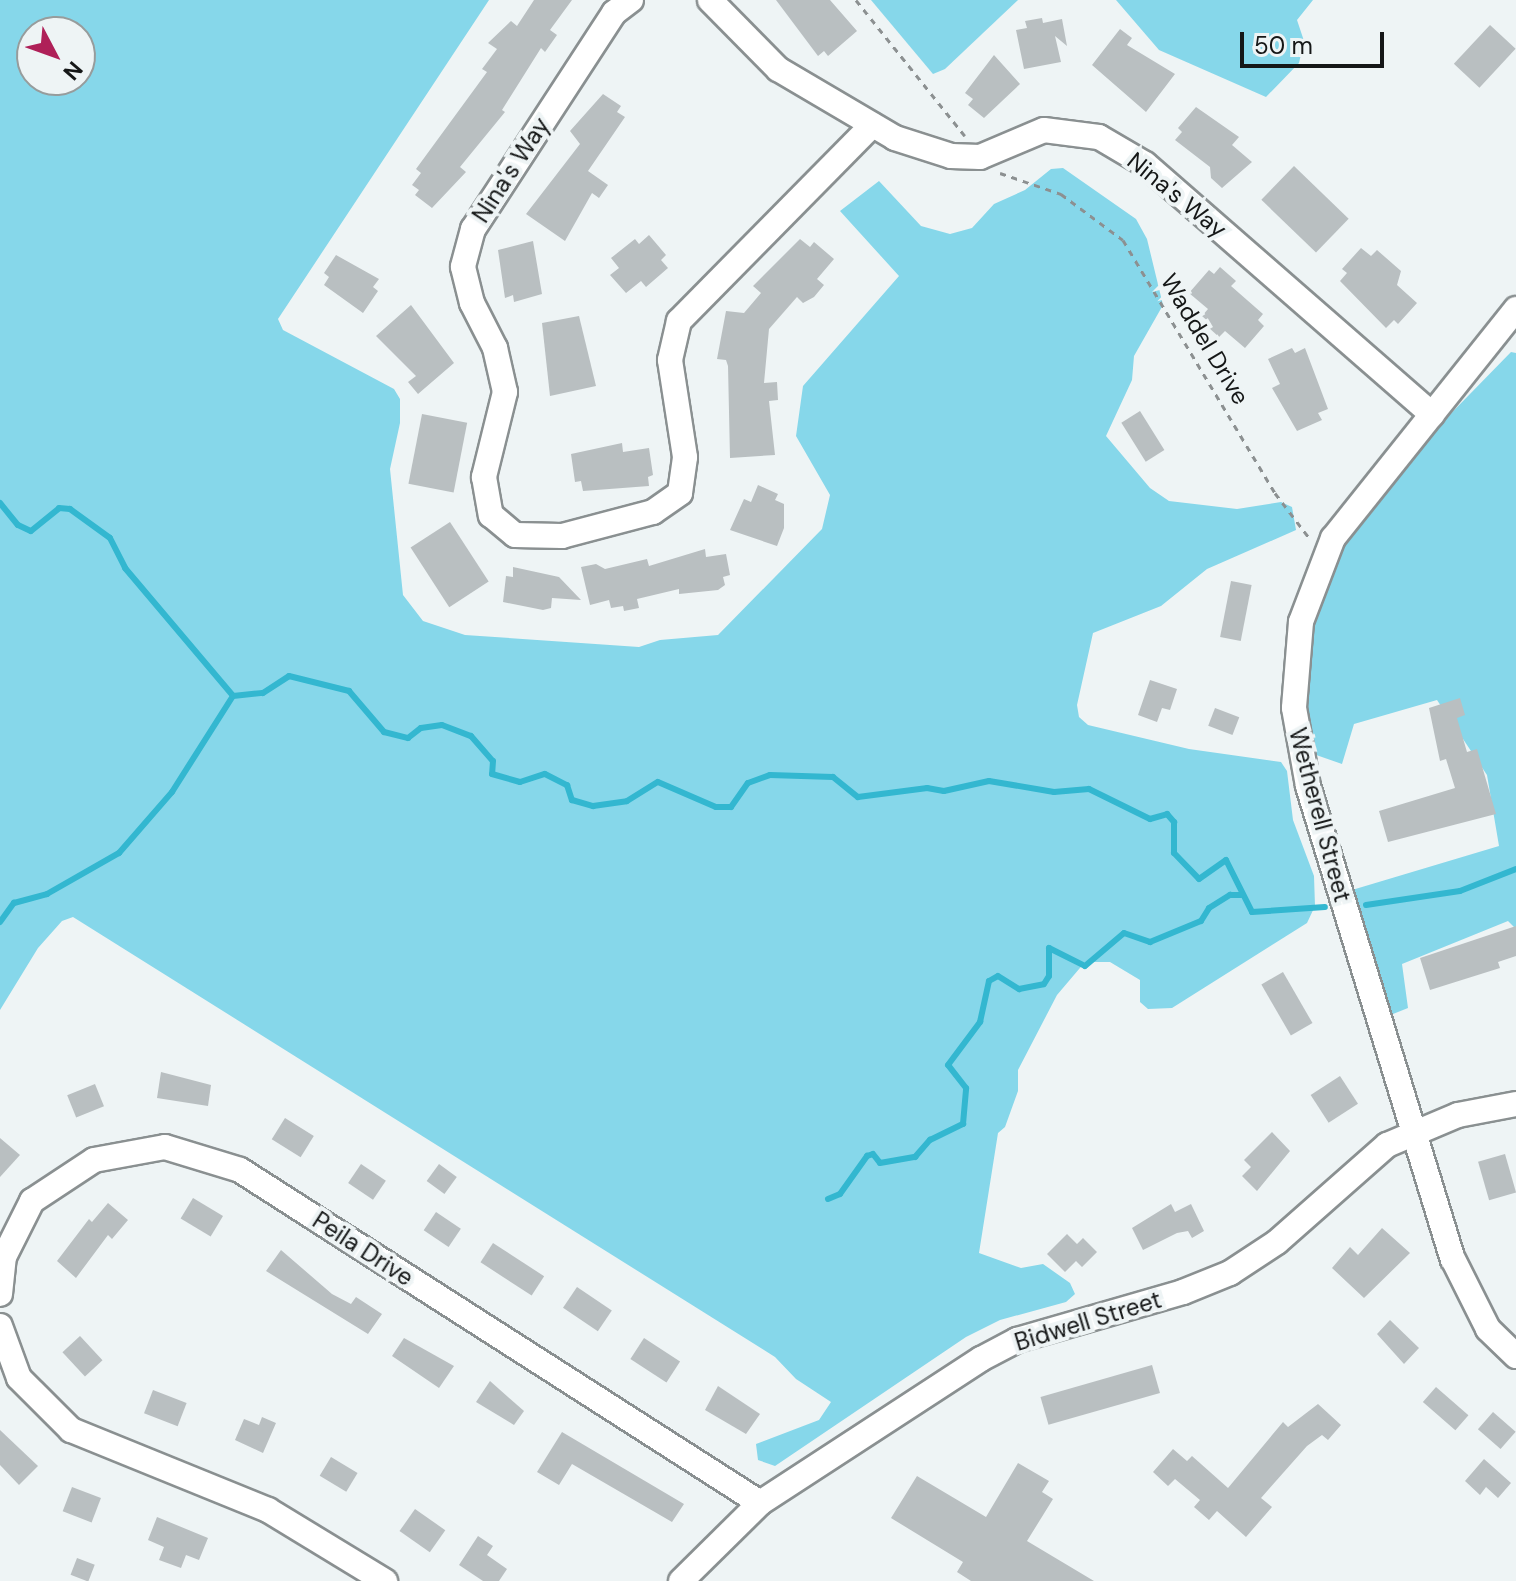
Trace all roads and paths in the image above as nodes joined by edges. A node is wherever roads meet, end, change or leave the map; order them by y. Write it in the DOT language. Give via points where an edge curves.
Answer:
graph roads {
  1 [pos="631,0"];
  2 [pos="710,0"];
  3 [pos="856,0"];
  4 [pos="951,117"];
  5 [pos="872,125"];
  6 [pos="1021,183"];
  7 [pos="1516,309"];
  8 [pos="1432,414"];
  9 [pos="1328,549"];
  10 [pos="1516,1104"];
  11 [pos="1417,1132"];
  12 [pos="0,1294"];
  13 [pos="0,1326"];
  14 [pos="1516,1356"];
  15 [pos="760,1503"];
  16 [pos="359,1574"];
  17 [pos="385,1581"];
  18 [pos="681,1581"];
  1 -- 5 [label="street, Nina's Way" via="614,13 473,229 463,267 472,303 495,348 505,392 484,477 491,515 515,535 577,532 653,512 680,493 685,457 670,360 679,321"];
  2 -- 5 [label="street, Nina's Way" via="778,69"];
  3 -- 4 [label="path"];
  5 -- 8 [label="street, Nina's Way" via="951,156 980,157 1044,130 1099,137 1145,164"];
  6 -- 9 [label="path, Waddel Drive" via="1061,194 1123,240 1296,526"];
  7 -- 8 [label="street, Wetherell Street"];
  8 -- 9 [label="street, Wetherell Street" via="1354,508"];
  9 -- 11 [label="street, Wetherell Street" via="1315,577 1295,659 1299,749 1371,1001"];
  10 -- 11 [label="street, Bidwell Street" via="1458,1115"];
  11 -- 14 [label="street, Wetherell Street" via="1453,1259 1488,1329"];
  11 -- 15 [label="street, Bidwell Street" via="1387,1145 1277,1242 1230,1273 1183,1292 1017,1340"];
  12 -- 15 [label="street, Peila Drive" via="4,1257 32,1201 94,1160 165,1147 240,1170"];
  13 -- 16 [label="street" via="19,1378 71,1430 268,1510"];
  15 -- 18 [label="street, Bidwell Street"];
  16 -- 17 [label="street"];
}
